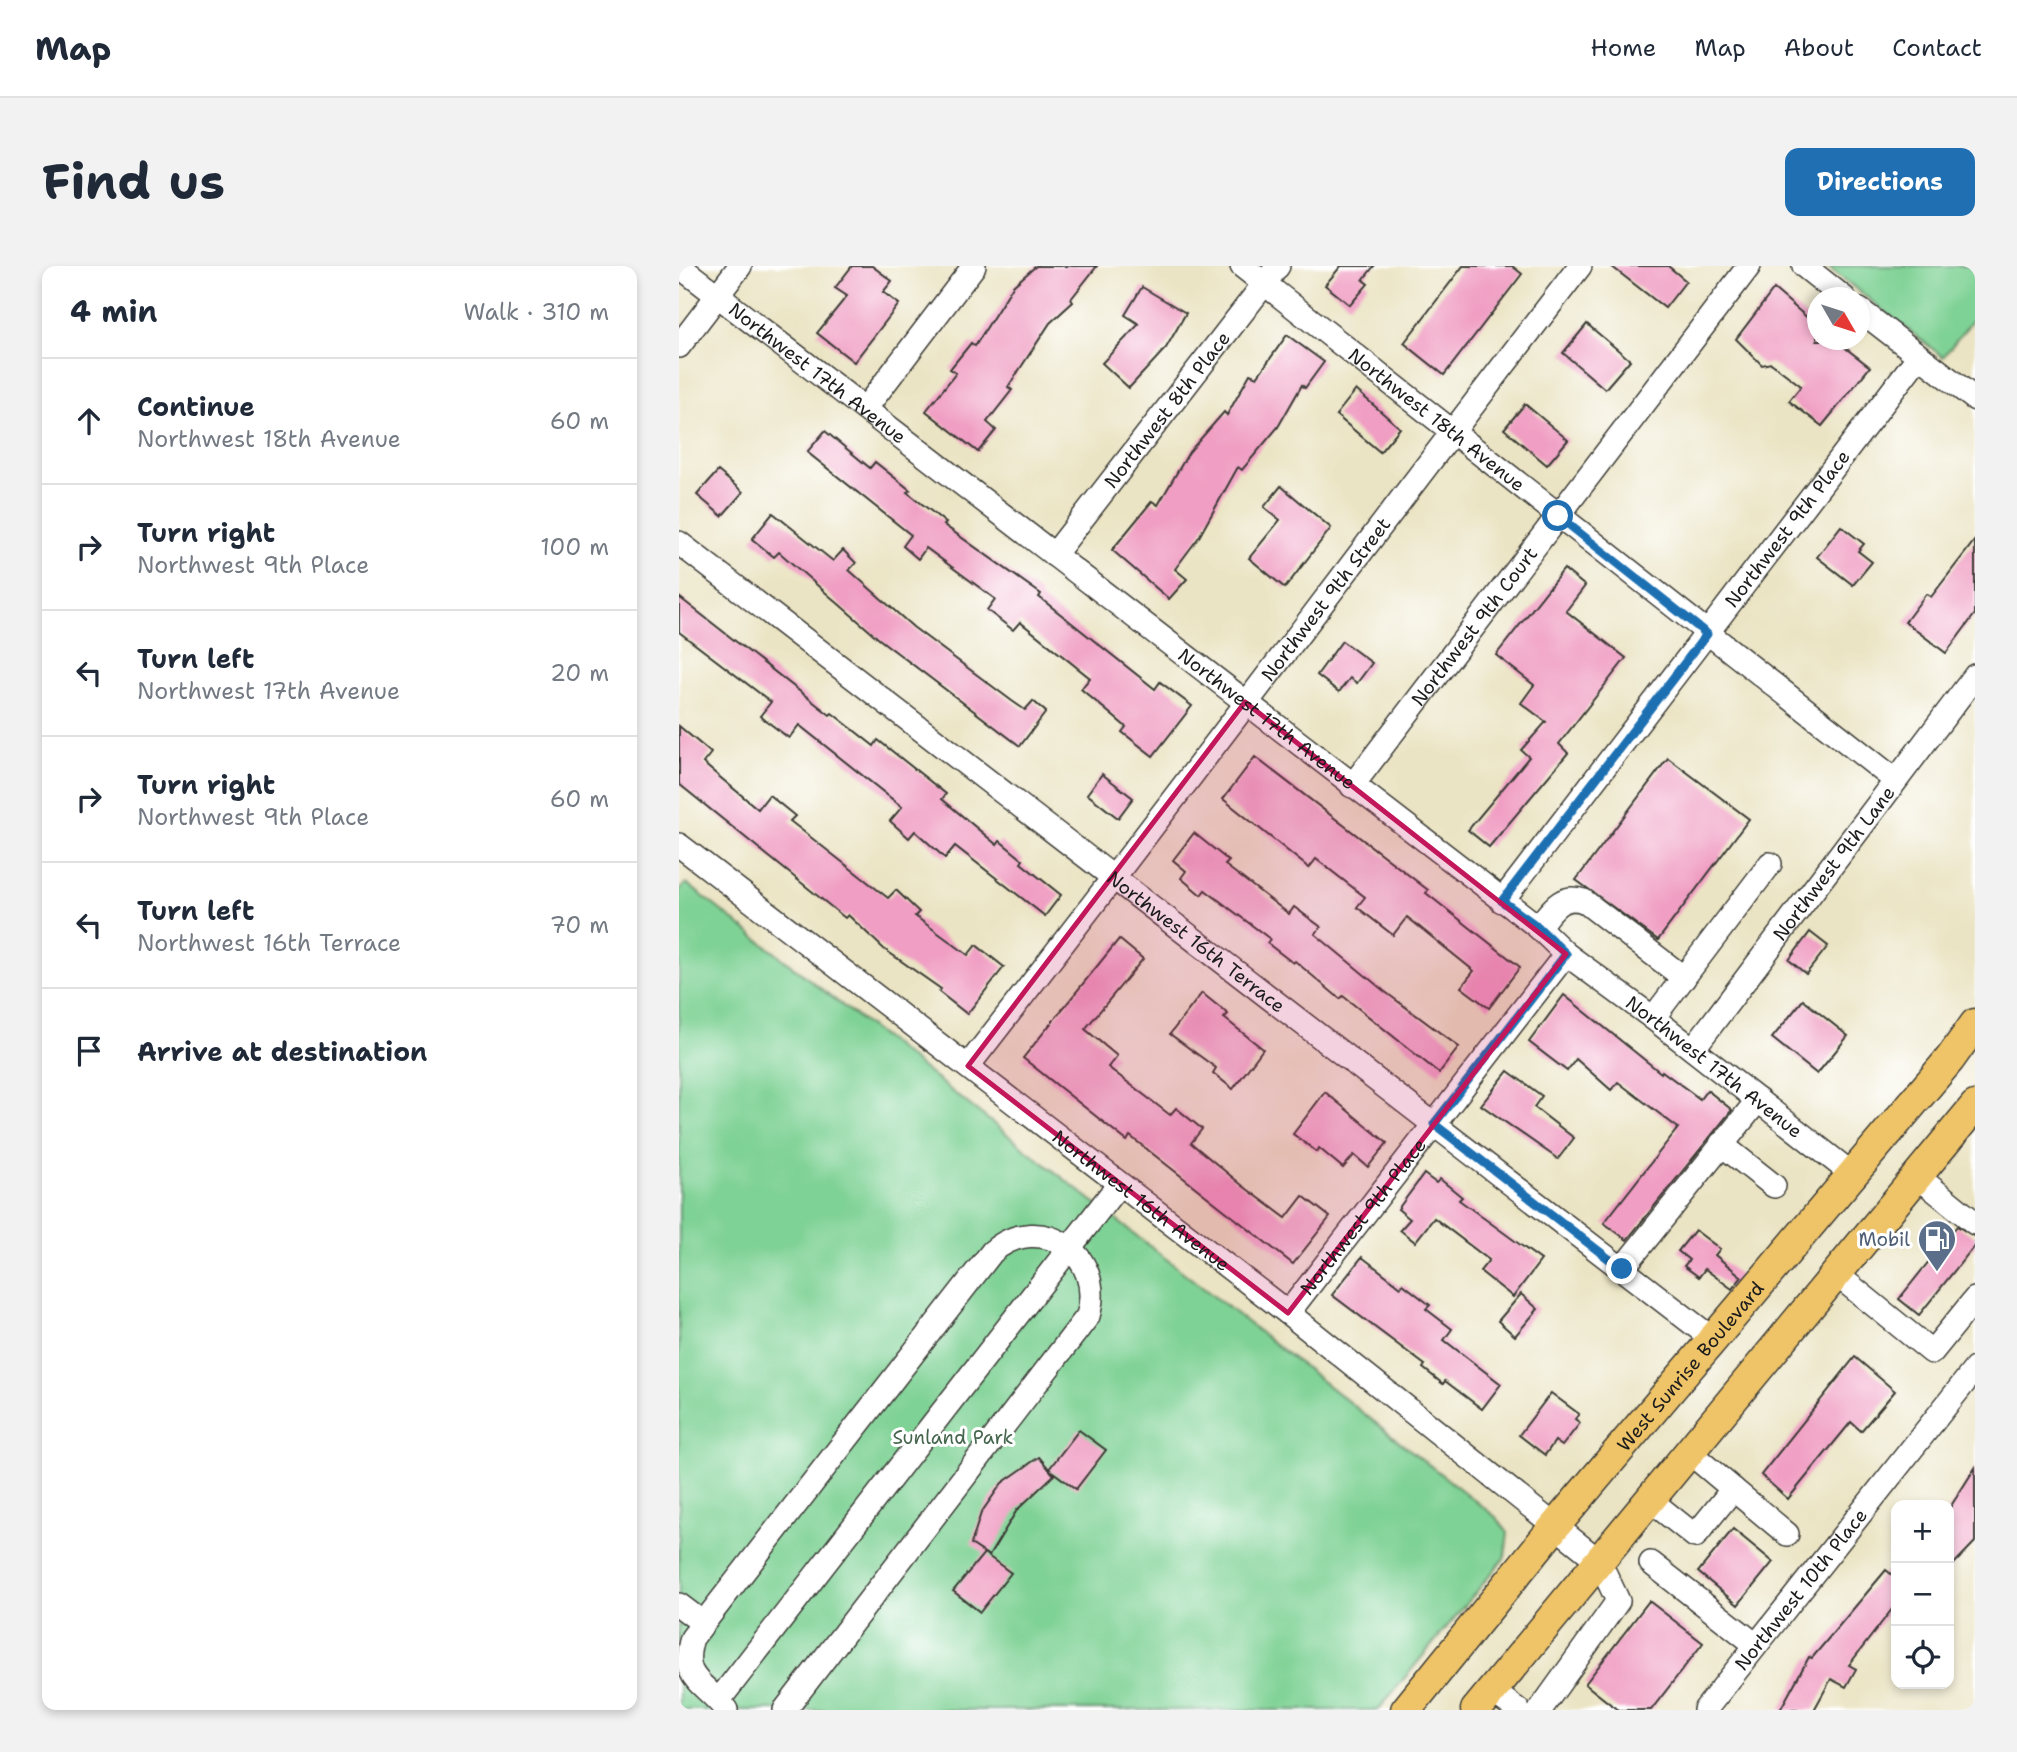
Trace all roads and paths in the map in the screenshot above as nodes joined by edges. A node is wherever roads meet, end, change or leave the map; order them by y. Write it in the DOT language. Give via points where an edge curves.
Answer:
graph roads {
  1 [pos="679,266"];
  2 [pos="740,266"];
  3 [pos="974,266"];
  4 [pos="1242,266"];
  5 [pos="1580,266"];
  6 [pos="1749,266"];
  7 [pos="1804,266"];
  8 [pos="1271,275"];
  9 [pos="1830,287"];
  10 [pos="717,295"];
  11 [pos="1870,318"];
  12 [pos="679,346"];
  13 [pos="1919,356"];
  14 [pos="1975,399"];
  15 [pos="865,409"];
  16 [pos="1452,431"];
  17 [pos="1558,516"];
  18 [pos="679,543"];
  19 [pos="1054,555"];
  20 [pos="1707,634"];
  21 [pos="1975,676"];
  22 [pos="1245,702"];
  23 [pos="1895,780"];
  24 [pos="1352,786"];
  25 [pos="679,845"];
  26 [pos="1770,864"];
  27 [pos="1113,880"];
  28 [pos="1502,901"];
  29 [pos="1538,927"];
  30 [pos="1566,954"];
  31 [pos="1683,978"];
  32 [pos="1653,1018"];
  33 [pos="1975,1024"];
  34 [pos="1693,1049"];
  35 [pos="968,1066"];
  36 [pos="1758,1100"];
  37 [pos="1975,1106"];
  38 [pos="1434,1124"];
  39 [pos="1721,1144"];
  40 [pos="1852,1174"];
  41 [pos="1917,1176"];
  42 [pos="1119,1184"];
  43 [pos="1773,1186"];
  44 [pos="1975,1223"];
  45 [pos="1067,1249"];
  46 [pos="1622,1269"];
  47 [pos="1836,1274"];
  48 [pos="1975,1299"];
  49 [pos="1288,1313"];
  50 [pos="1714,1340"];
  51 [pos="1975,1369"];
  52 [pos="1689,1452"];
  53 [pos="1733,1489"];
  54 [pos="1650,1500"];
  55 [pos="1555,1526"];
  56 [pos="1787,1534"];
  57 [pos="1599,1561"];
  58 [pos="1651,1563"];
  59 [pos="679,1605"];
  60 [pos="703,1623"];
  61 [pos="1756,1645"];
  62 [pos="1484,1700"];
  63 [pos="723,1705"];
  64 [pos="785,1710"];
  65 [pos="1405,1710"];
  66 [pos="1518,1710"];
  67 [pos="1540,1710"];
  68 [pos="1705,1710"];
  1 -- 10 [label="street, Northwest 17th Avenue"];
  2 -- 10 [label="street"];
  3 -- 15 [label="street"];
  4 -- 8 [label="street, Northwest 18th Avenue"];
  5 -- 16 [label="street, Northwest 9th Street"];
  6 -- 17 [label="street, Northwest 9th Court"];
  7 -- 9 [label="street"];
  8 -- 16 [label="street, Northwest 18th Avenue"];
  8 -- 19 [label="street, Northwest 8th Place"];
  10 -- 12 [label="street"];
  10 -- 15 [label="street, Northwest 17th Avenue"];
  11 -- 13 [label="street"];
  13 -- 14 [label="street"];
  13 -- 20 [label="street, Northwest 9th Place"];
  15 -- 19 [label="street, Northwest 17th Avenue"];
  16 -- 17 [label="street, Northwest 18th Avenue"];
  16 -- 22 [label="street, Northwest 9th Street"];
  17 -- 20 [label="street, Northwest 18th Avenue"];
  17 -- 24 [label="street, Northwest 9th Court"];
  18 -- 27 [label="street, Northwest 16th Terrace"];
  19 -- 22 [label="street, Northwest 17th Avenue"];
  20 -- 23 [label="street, Northwest 18th Avenue"];
  20 -- 28 [label="street, Northwest 9th Place"];
  21 -- 23 [label="street, Northwest 9th Lane"];
  22 -- 24 [label="street, Northwest 17th Avenue"];
  22 -- 27 [label="street, Northwest 9th Street"];
  23 -- 34 [label="street, Northwest 9th Lane"];
  24 -- 28 [label="street, Northwest 17th Avenue"];
  25 -- 35 [label="street, Northwest 16th Avenue"];
  26 -- 31 [label="street"];
  27 -- 35 [label="street, Northwest 9th Street"];
  27 -- 38 [label="street, Northwest 16th Terrace"];
  28 -- 29 [label="street, Northwest 17th Avenue"];
  29 -- 30 [label="street, Northwest 17th Avenue"];
  29 -- 31 [label="street" via="1558,902 1584,901"];
  30 -- 32 [label="street, Northwest 17th Avenue"];
  30 -- 38 [label="street, Northwest 9th Place"];
  31 -- 32 [label="street"];
  32 -- 34 [label="street, Northwest 17th Avenue"];
  33 -- 40 [label="main road, West Sunrise Boulevard"];
  34 -- 36 [label="street, Northwest 17th Avenue"];
  35 -- 42 [label="street, Northwest 16th Avenue"];
  36 -- 39 [label="street"];
  36 -- 40 [label="street, Northwest 17th Avenue"];
  37 -- 41 [label="main road"];
  38 -- 46 [label="street, Northwest 16th Terrace"];
  38 -- 49 [label="street, Northwest 9th Place"];
  39 -- 43 [label="street"];
  39 -- 46 [label="street"];
  40 -- 50 [label="main road, West Sunrise Boulevard"];
  41 -- 44 [label="street"];
  41 -- 47 [label="main road"];
  42 -- 45 [label="street"];
  42 -- 49 [label="street, Northwest 16th Avenue"];
  45 -- 60 [label="street" via="1052,1237 1037,1236 1004,1241 992,1252"];
  45 -- 63 [label="street"];
  45 -- 64 [label="street" via="1085,1264 1091,1281 1092,1299 1080,1329"];
  46 -- 50 [label="street, Northwest 16th Terrace"];
  47 -- 48 [label="street" via="1932,1352"];
  47 -- 52 [label="main road"];
  49 -- 55 [label="street, Northwest 16th Avenue"];
  50 -- 55 [label="main road, West Sunrise Boulevard"];
  51 -- 61 [label="street, Northwest 10th Place"];
  52 -- 53 [label="street"];
  52 -- 54 [label="main road"];
  53 -- 54 [label="street" via="1695,1536"];
  53 -- 56 [label="street"];
  54 -- 57 [label="main road"];
  55 -- 57 [label="street, Northwest 16th Avenue"];
  55 -- 65 [label="main road, West Sunrise Boulevard"];
  57 -- 62 [label="main road"];
  57 -- 67 [label="street" via="1618,1601"];
  58 -- 61 [label="street"];
  59 -- 60 [label="street"];
  60 -- 63 [label="street" via="684,1661 688,1675"];
  61 -- 68 [label="street, Northwest 10th Place"];
  62 -- 66 [label="street"];
}
